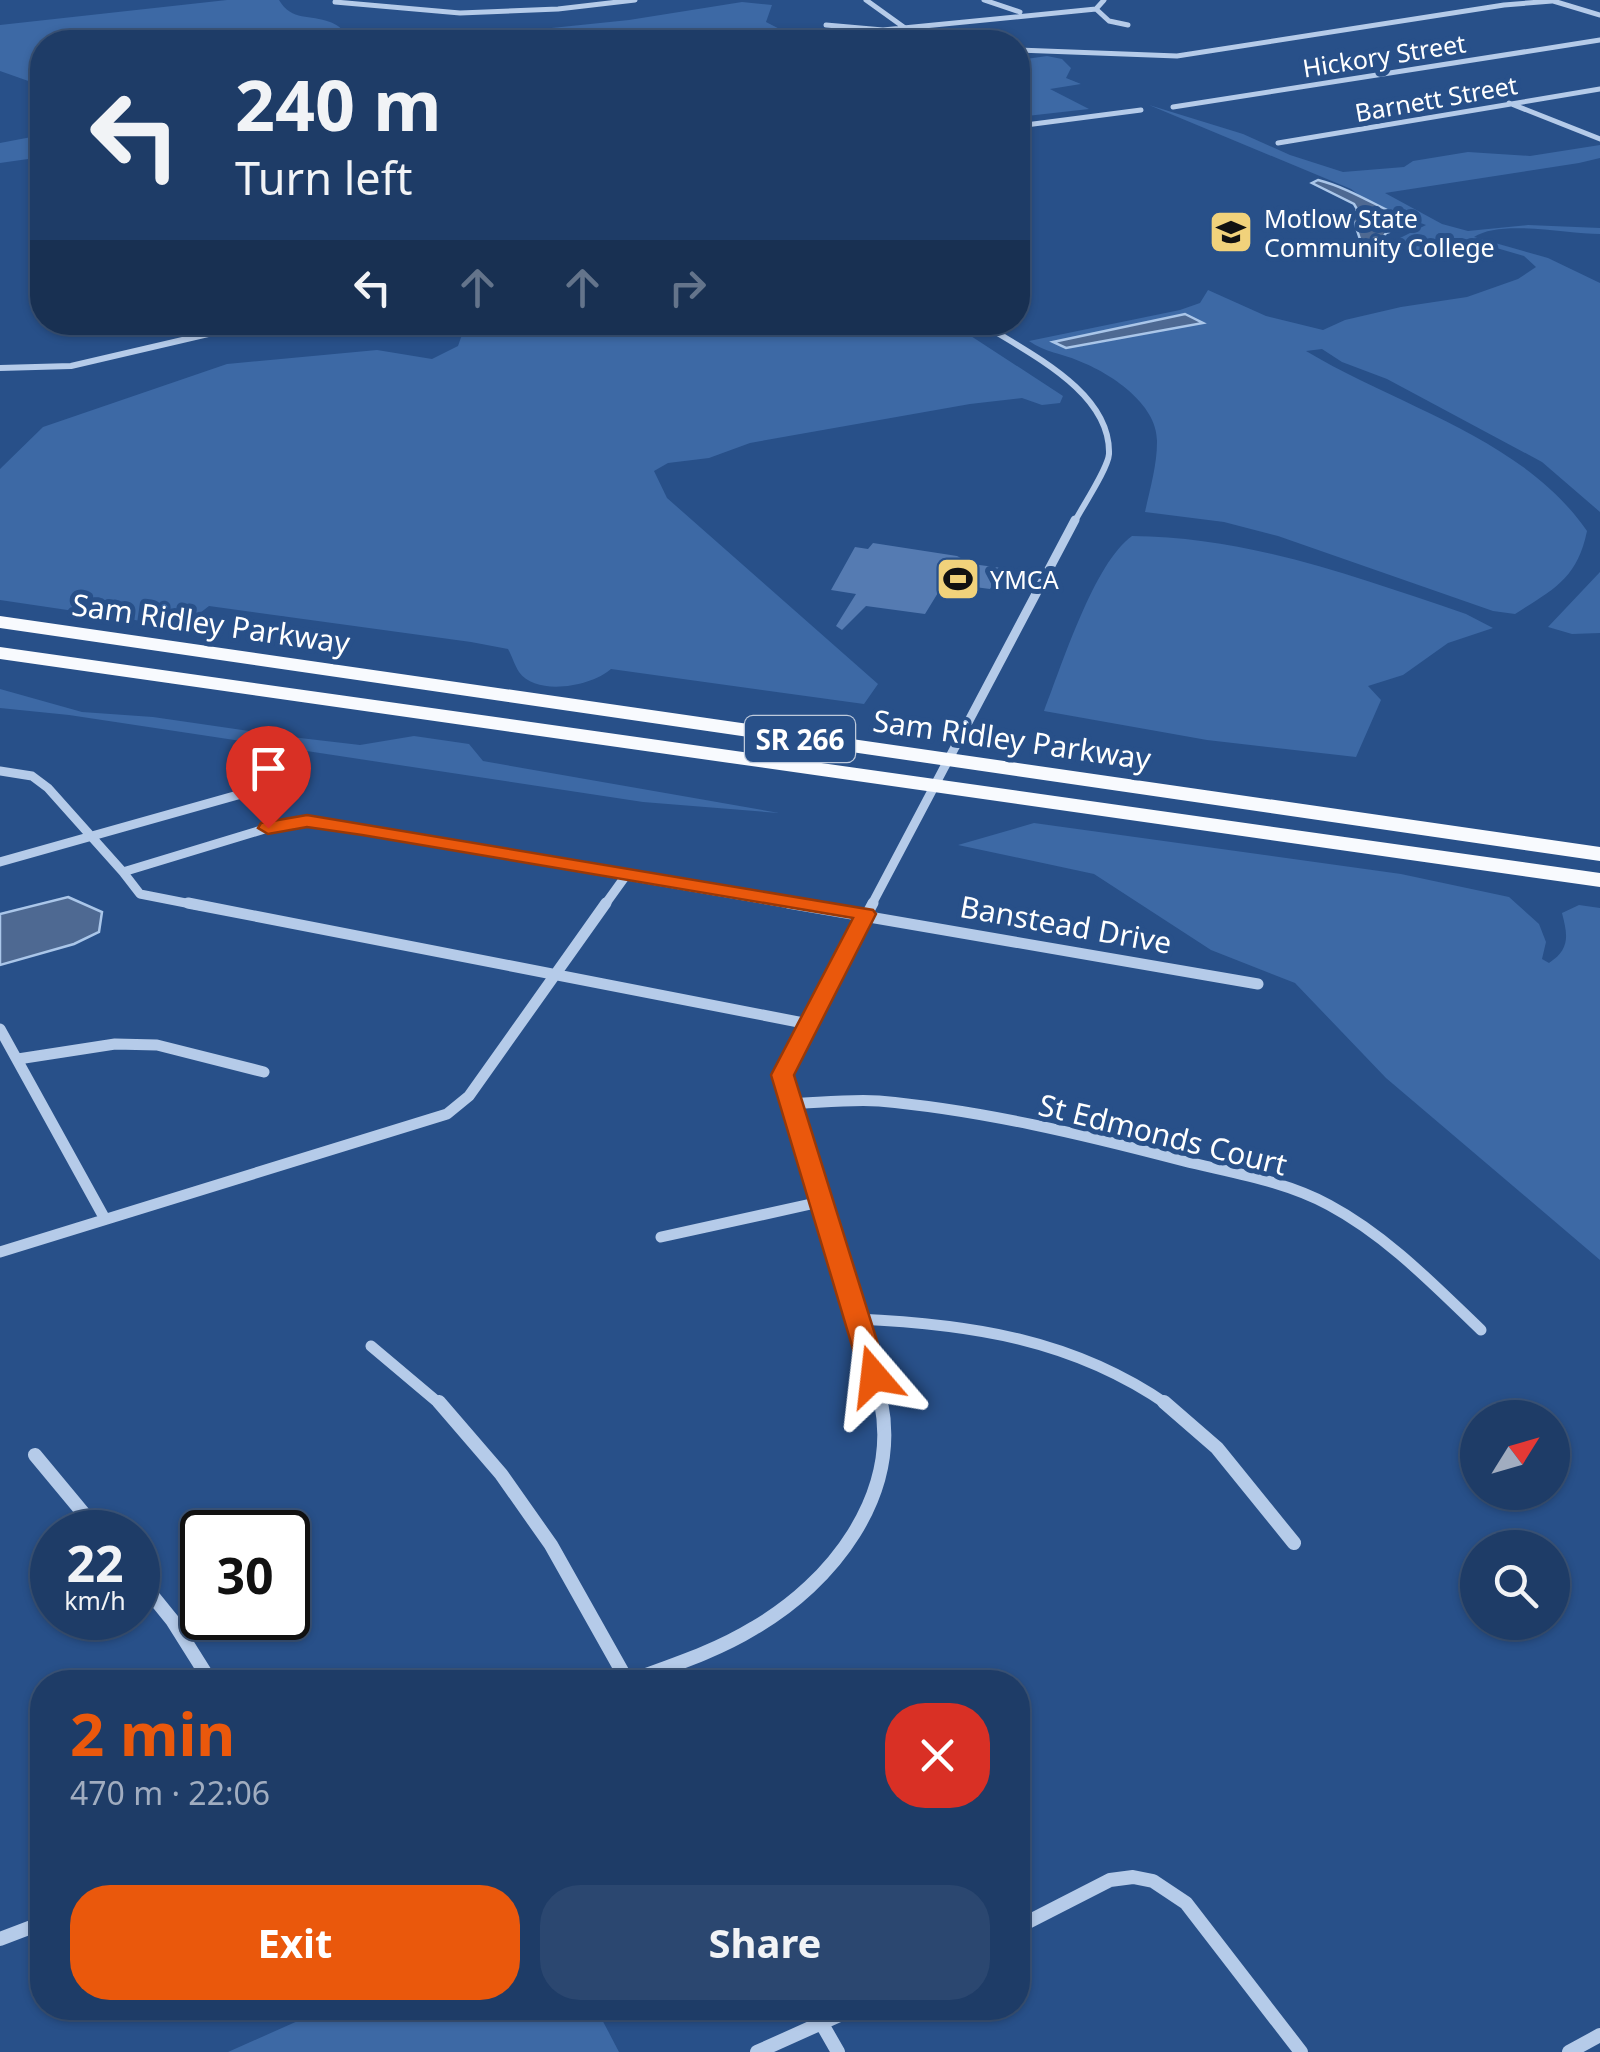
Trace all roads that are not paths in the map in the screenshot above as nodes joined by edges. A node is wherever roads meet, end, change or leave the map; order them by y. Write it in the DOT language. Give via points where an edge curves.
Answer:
graph roads {
  1 [pos="632,0"];
  2 [pos="866,0"];
  3 [pos="984,0"];
  4 [pos="1104,0"];
  5 [pos="1551,0"];
  6 [pos="442,1"];
  7 [pos="335,2"];
  8 [pos="1096,9"];
  9 [pos="438,12"];
  10 [pos="1026,14"];
  11 [pos="1600,15"];
  12 [pos="826,25"];
  13 [pos="1128,25"];
  14 [pos="905,28"];
  15 [pos="910,30"];
  16 [pos="1600,40"];
  17 [pos="1030,51"];
  18 [pos="1600,88"];
  19 [pos="1508,102"];
  20 [pos="1173,107"];
  21 [pos="1140,110"];
  22 [pos="1030,124"];
  23 [pos="1600,139"];
  24 [pos="1278,143"];
  25 [pos="204,335"];
  26 [pos="1000,335"];
  27 [pos="0,368"];
  28 [pos="0,622"];
  29 [pos="0,653"];
  30 [pos="950,761"];
  31 [pos="0,771"];
  32 [pos="291,780"];
  33 [pos="936,786"];
  34 [pos="92,838"];
  35 [pos="1600,854"];
  36 [pos="0,862"];
  37 [pos="122,872"];
  38 [pos="627,874"];
  39 [pos="1600,880"];
  40 [pos="866,914"];
  41 [pos="554,973"];
  42 [pos="1258,984"];
  43 [pos="809,1024"];
  44 [pos="0,1028"];
  45 [pos="18,1058"];
  46 [pos="264,1072"];
  47 [pos="788,1104"];
  48 [pos="820,1202"];
  49 [pos="105,1219"];
  50 [pos="661,1237"];
  51 [pos="0,1252"];
  52 [pos="857,1319"];
  53 [pos="1481,1330"];
  54 [pos="371,1346"];
  55 [pos="34,1454"];
  56 [pos="81,1510"];
  57 [pos="1294,1543"];
  58 [pos="160,1605"];
  59 [pos="203,1670"];
  60 [pos="621,1670"];
  61 [pos="660,1670"];
  62 [pos="1030,1920"];
  63 [pos="30,1928"];
  64 [pos="0,1939"];
  65 [pos="830,2020"];
  66 [pos="822,2024"];
  67 [pos="1600,2034"];
  68 [pos="758,2052"];
  69 [pos="838,2052"];
  70 [pos="1301,2052"];
  71 [pos="1570,2052"];
  1 -- 9 [label="street"];
  2 -- 14 [label="street"];
  3 -- 10 [label="street"];
  4 -- 8 [label="street"];
  5 -- 11 [label="street"];
  5 -- 17 [label="street" via="1177,56"];
  6 -- 9 [label="street"];
  7 -- 9 [label="street"];
  8 -- 10 [label="street"];
  8 -- 13 [label="street"];
  10 -- 14 [label="street"];
  12 -- 14 [label="street"];
  14 -- 15 [label="street"];
  16 -- 20 [label="street, Hickory Street"];
  18 -- 19 [label="street, Barnett Street"];
  19 -- 23 [label="street"];
  19 -- 24 [label="street, Barnett Street"];
  21 -- 22 [label="street"];
  25 -- 27 [label="street" via="71,366"];
  26 -- 30 [label="street" via="1062,376 1100,414 1109,456"];
  28 -- 30 [label="main road, Sam Ridley Parkway / SR 266"];
  29 -- 33 [label="main road, Sam Ridley Parkway / SR 266"];
  30 -- 33 [label="street"];
  30 -- 35 [label="main road, Sam Ridley Parkway / SR 266"];
  31 -- 34 [label="street" via="32,776"];
  32 -- 34 [label="street"];
  33 -- 39 [label="main road, Sam Ridley Parkway / SR 266"];
  33 -- 40 [label="street"];
  34 -- 36 [label="street"];
  34 -- 37 [label="street"];
  37 -- 38 [label="street, Banstead Drive" via="307,821"];
  37 -- 41 [label="street" via="140,894"];
  38 -- 40 [label="street, Banstead Drive"];
  38 -- 41 [label="street"];
  40 -- 42 [label="street, Banstead Drive"];
  40 -- 43 [label="street"];
  41 -- 43 [label="street"];
  41 -- 49 [label="street" via="469,1096 447,1114"];
  43 -- 47 [label="street" via="782,1075"];
  44 -- 45 [label="street"];
  45 -- 46 [label="street" via="116,1044 157,1046"];
  45 -- 49 [label="street"];
  47 -- 48 [label="street"];
  47 -- 53 [label="street, St Edmonds Court" via="875,1101 941,1109 1280,1185 1370,1232"];
  48 -- 50 [label="street"];
  48 -- 52 [label="street"];
  49 -- 51 [label="street"];
  52 -- 57 [label="street" via="985,1327 1094,1359 1162,1398 1208,1439"];
  52 -- 61 [label="street" via="885,1435 874,1494 847,1544 812,1586 767,1621"];
  54 -- 60 [label="street" via="433,1396 501,1474 551,1544"];
  55 -- 56 [label="street"];
  58 -- 59 [label="street"];
  62 -- 70 [label="street" via="1110,1880 1153,1882 1186,1903"];
  63 -- 64 [label="street"];
  65 -- 66 [label="street"];
  66 -- 68 [label="street"];
  66 -- 69 [label="street"];
  67 -- 71 [label="street"];
}
